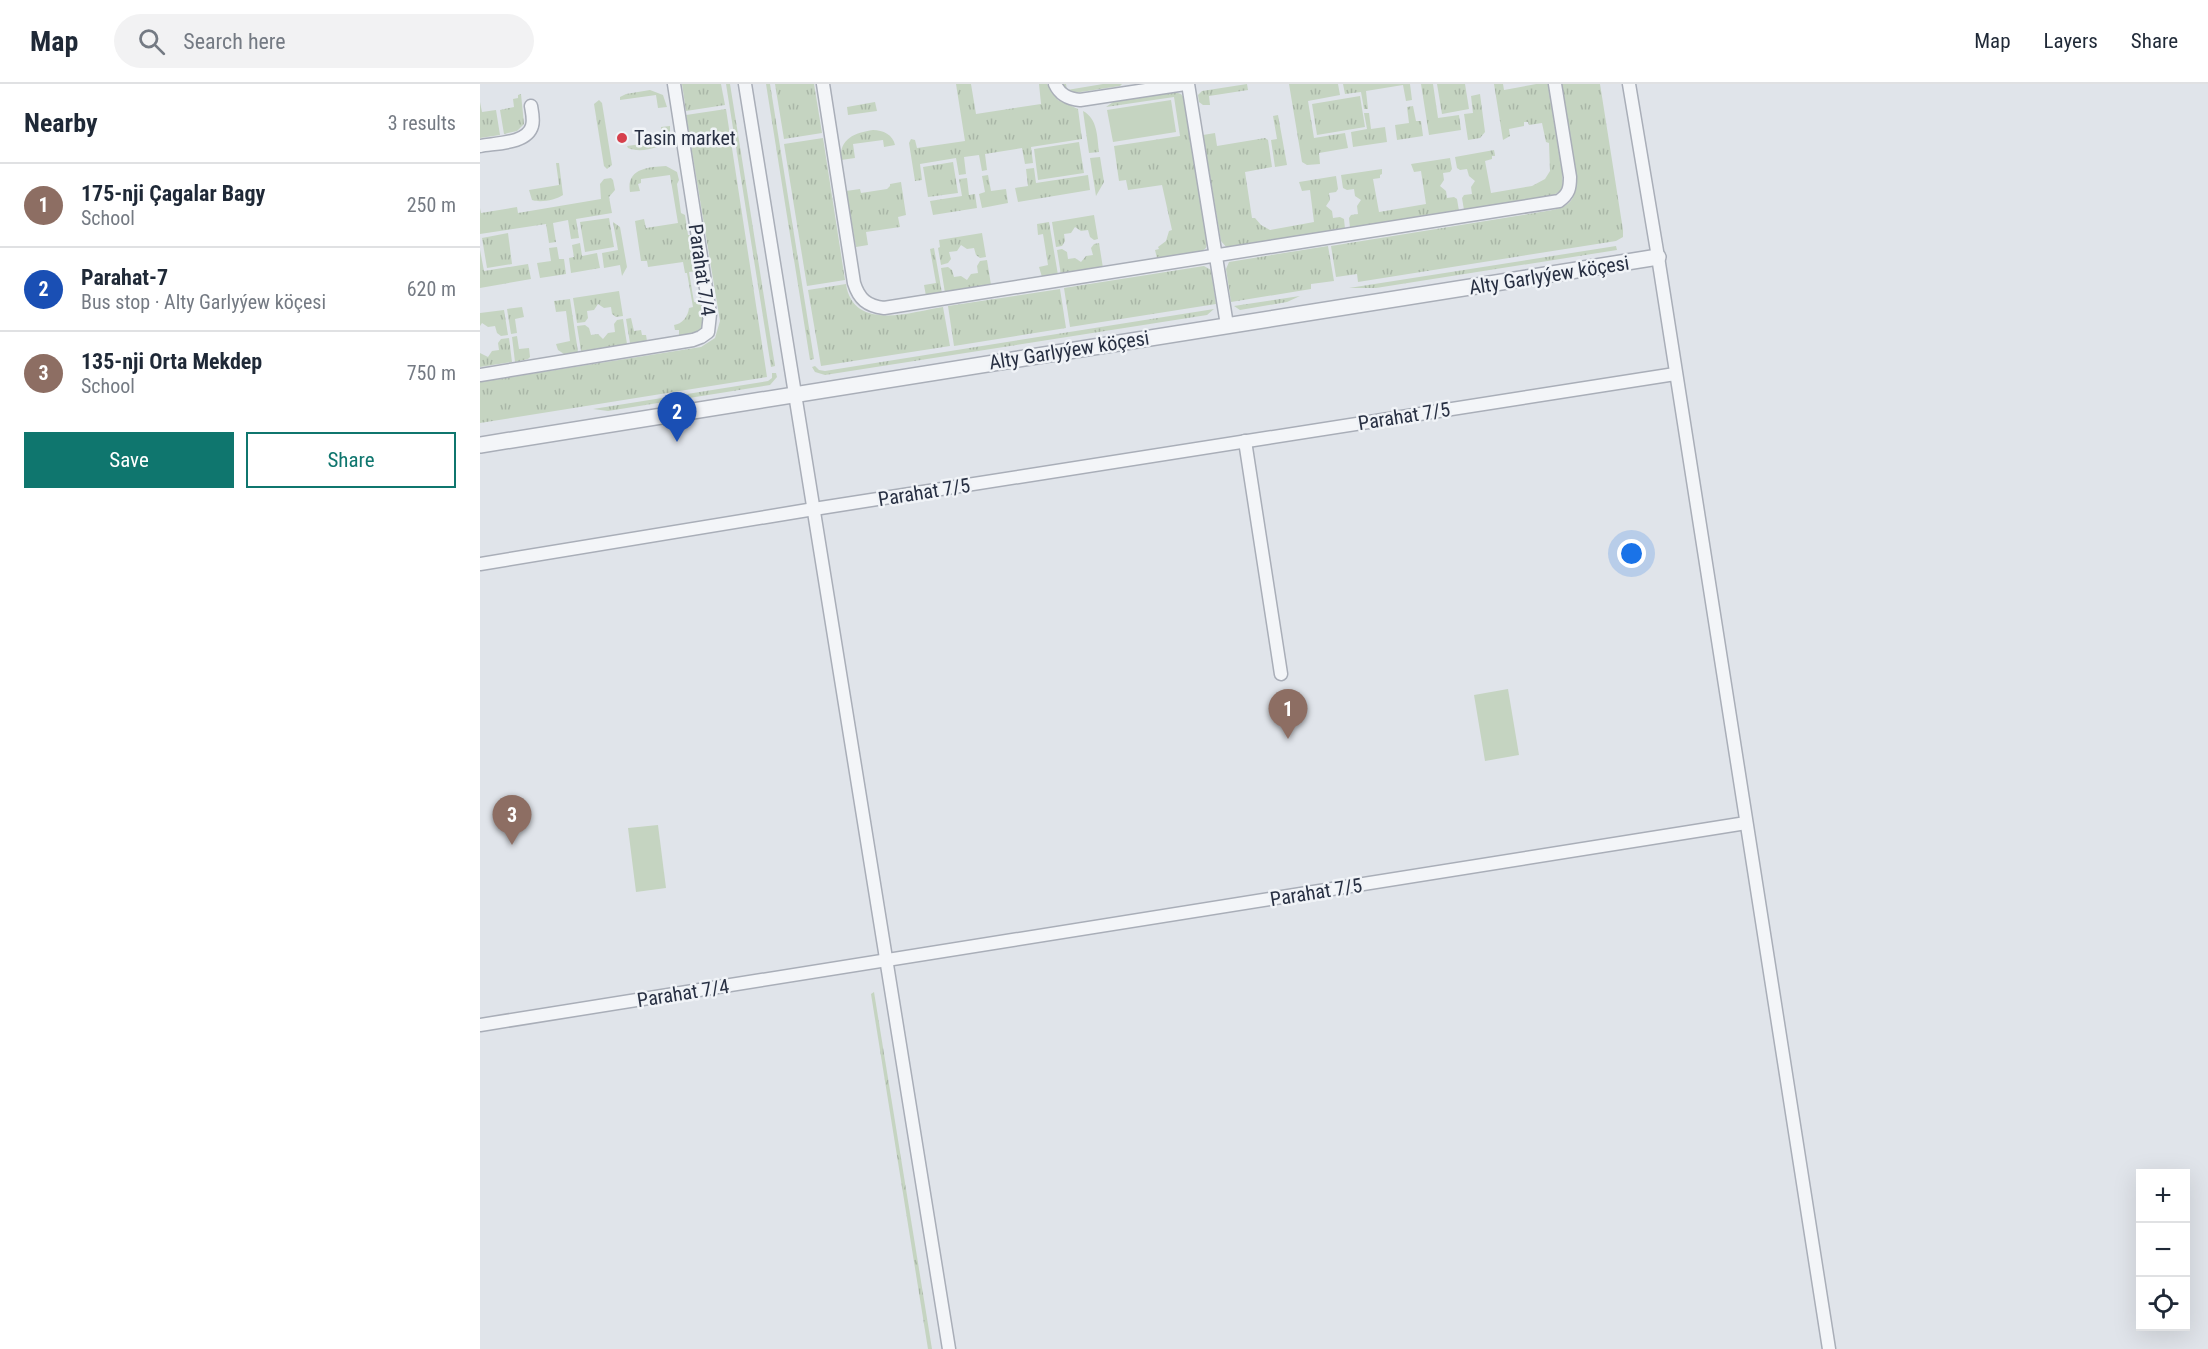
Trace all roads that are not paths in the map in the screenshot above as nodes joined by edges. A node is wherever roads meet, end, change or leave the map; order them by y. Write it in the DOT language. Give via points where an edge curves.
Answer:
graph roads {
  1 [pos="674,84"];
  2 [pos="745,84"];
  3 [pos="823,84"];
  4 [pos="1055,84"];
  5 [pos="1186,84"];
  6 [pos="1555,84"];
  7 [pos="1629,84"];
  8 [pos="531,106"];
  9 [pos="480,146"];
  10 [pos="1216,257"];
  11 [pos="1658,258"];
  12 [pos="1227,326"];
  13 [pos="1675,374"];
  14 [pos="480,375"];
  15 [pos="793,394"];
  16 [pos="1245,441"];
  17 [pos="480,445"];
  18 [pos="814,509"];
  19 [pos="480,564"];
  20 [pos="1281,674"];
  21 [pos="1746,823"];
  22 [pos="885,962"];
  23 [pos="480,1025"];
  24 [pos="949,1349"];
  25 [pos="1828,1349"];
  1 -- 14 [label="street, Parahat 7/4" via="710,314 708,332 693,340"];
  2 -- 15 [label="street"];
  3 -- 10 [label="street" via="854,283 869,305 894,308"];
  4 -- 5 [label="street" via="1060,94 1080,100"];
  5 -- 10 [label="street"];
  6 -- 10 [label="street" via="1570,177 1569,191 1559,201"];
  7 -- 11 [label="street"];
  8 -- 9 [label="street" via="532,126 526,135"];
  10 -- 12 [label="street"];
  11 -- 12 [label="street, Alty Garlyýew köçesi"];
  11 -- 13 [label="street"];
  12 -- 15 [label="street, Alty Garlyýew köçesi"];
  13 -- 16 [label="street, Parahat 7/5"];
  13 -- 21 [label="street"];
  15 -- 17 [label="street, Alty Garlyýew köçesi"];
  15 -- 18 [label="street"];
  16 -- 18 [label="street, Parahat 7/5"];
  16 -- 20 [label="street"];
  18 -- 19 [label="street"];
  18 -- 22 [label="street"];
  21 -- 22 [label="street, Parahat 7/5"];
  21 -- 25 [label="street"];
  22 -- 23 [label="street, Parahat 7/4"];
  22 -- 24 [label="street"];
}
